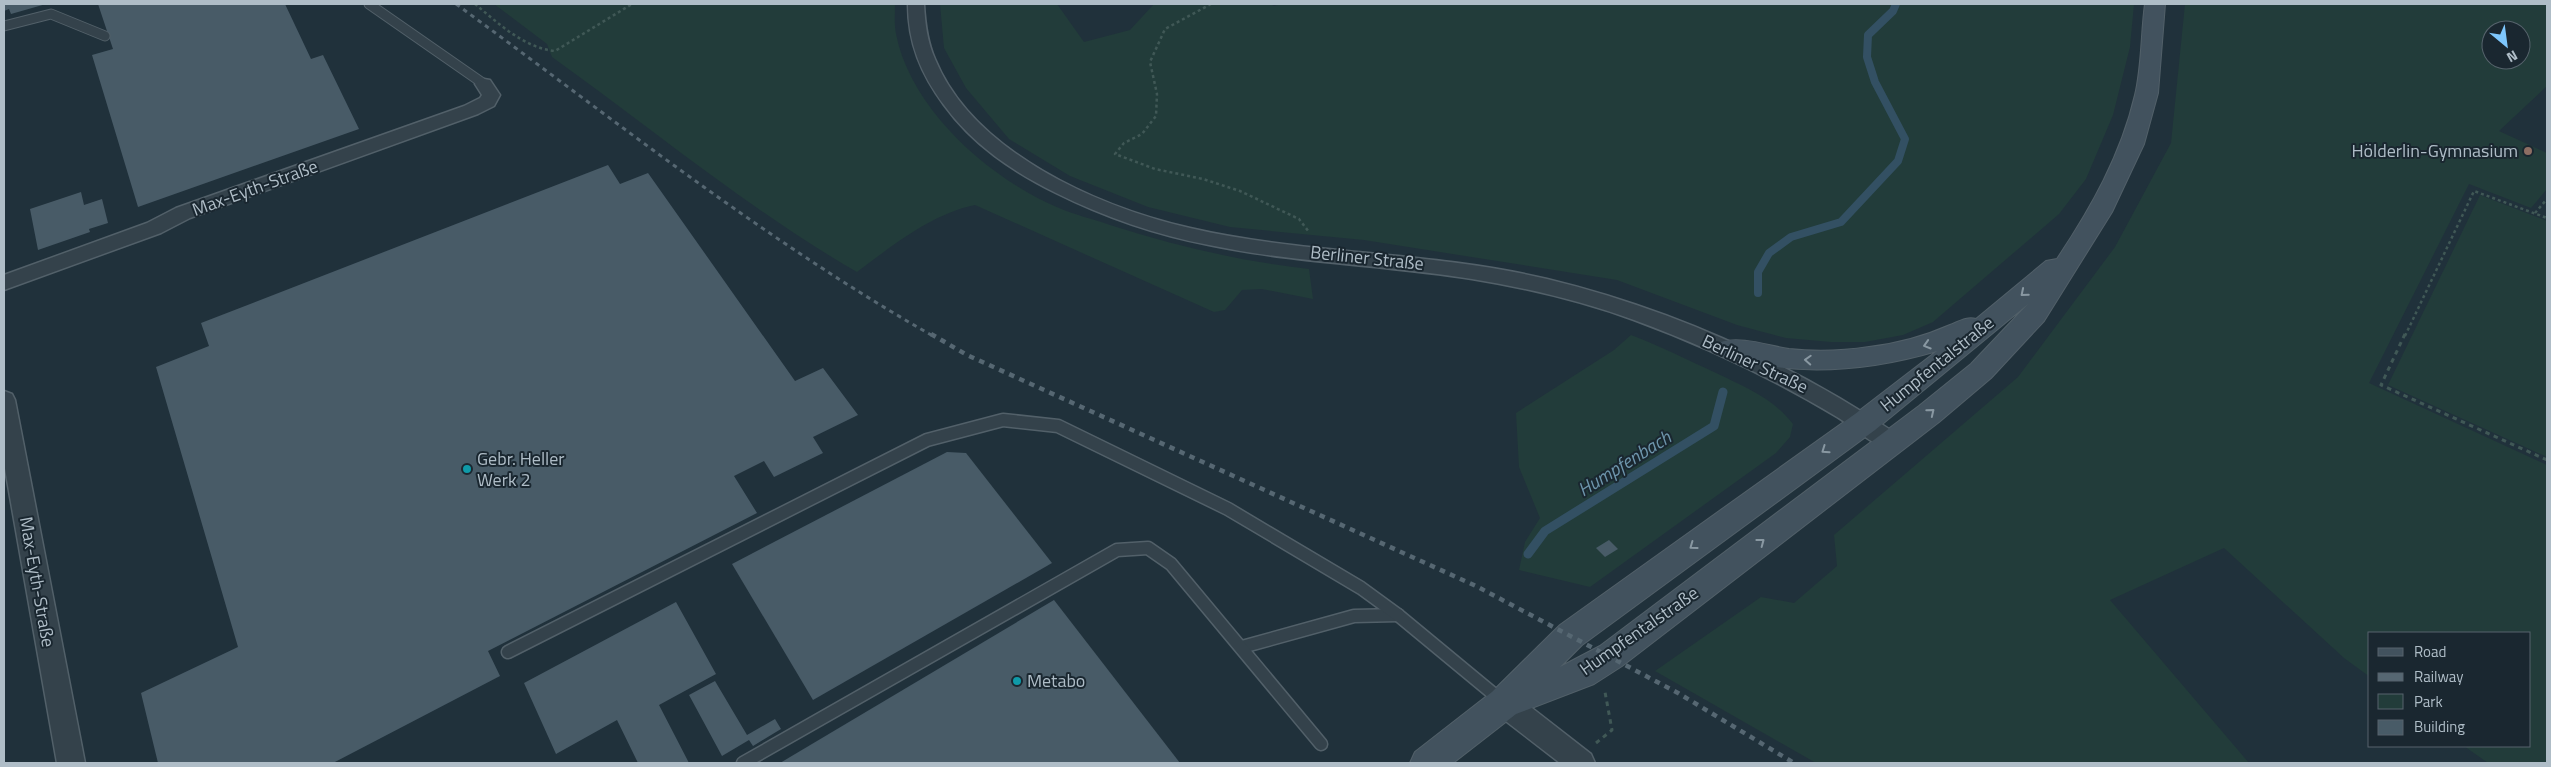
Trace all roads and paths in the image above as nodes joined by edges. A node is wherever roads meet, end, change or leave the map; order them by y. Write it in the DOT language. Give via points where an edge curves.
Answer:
graph roads {
  1 [pos="368,4"];
  2 [pos="475,4"];
  3 [pos="632,4"];
  4 [pos="916,4"];
  5 [pos="1211,4"];
  6 [pos="2156,4"];
  7 [pos="4,26"];
  8 [pos="105,36"];
  9 [pos="484,84"];
  10 [pos="2547,199"];
  11 [pos="2534,214"];
  12 [pos="2547,218"];
  13 [pos="1310,232"];
  14 [pos="2072,253"];
  15 [pos="4,283"];
  16 [pos="2003,310"];
  17 [pos="1731,349"];
  18 [pos="4,403"];
  19 [pos="1864,422"];
  20 [pos="1893,443"];
  21 [pos="2547,460"];
  22 [pos="1398,615"];
  23 [pos="1242,648"];
  24 [pos="508,652"];
  25 [pos="1605,692"];
  26 [pos="1504,703"];
  27 [pos="1321,744"];
  28 [pos="1579,761"];
  29 [pos="71,763"];
  30 [pos="743,763"];
  31 [pos="1427,763"];
  1 -- 9 [label="lane"];
  2 -- 3 [label="path" via="515,35 546,51 555,50"];
  4 -- 17 [label="street, Berliner Straße" via="926,64 961,116 998,151 1068,192 1148,223 1233,243 1498,275 1568,293"];
  5 -- 13 [label="path" via="1165,29 1150,62 1157,94 1156,116 1142,134 1124,143 1115,154 1155,169 1240,191 1299,220"];
  6 -- 14 [label="street, Humpfentalstraße" via="2146,92 2132,144 2100,212"];
  7 -- 8 [label="lane" via="51,14"];
  9 -- 15 [label="street, Max-Eyth-Straße" via="491,95 487,102 471,110 183,213 154,228"];
  10 -- 11 [label="path"];
  11 -- 12 [label="path"];
  11 -- 21 [label="path" via="2474,191 2381,385"];
  14 -- 16 [label="street, Humpfentalstraße, one-way"];
  20 -- 14 [label="street, Humpfentalstraße, one-way" via="1982,371 2035,314"];
  16 -- 17 [label="street, one-way" via="1945,339 1892,354 1807,360"];
  16 -- 19 [label="street, Humpfentalstraße"];
  17 -- 19 [label="street, Berliner Straße" via="1816,392"];
  18 -- 29 [label="street, Max-Eyth-Straße"];
  19 -- 20 [label="street, Berliner Straße"];
  19 -- 26 [label="street, Humpfentalstraße, one-way" via="1571,635"];
  26 -- 20 [label="street, Humpfentalstraße, one-way" via="1582,674 1610,656"];
  22 -- 23 [label="lane" via="1354,616"];
  22 -- 24 [label="lane" via="1361,588 1228,509 1058,426 1003,420 927,440"];
  22 -- 26 [label="lane"];
  23 -- 27 [label="lane"];
  23 -- 30 [label="lane" via="1171,564 1148,548 1117,550"];
  25 -- 28 [label="path" via="1612,730"];
  26 -- 28 [label="street"];
  26 -- 31 [label="street"];
}
